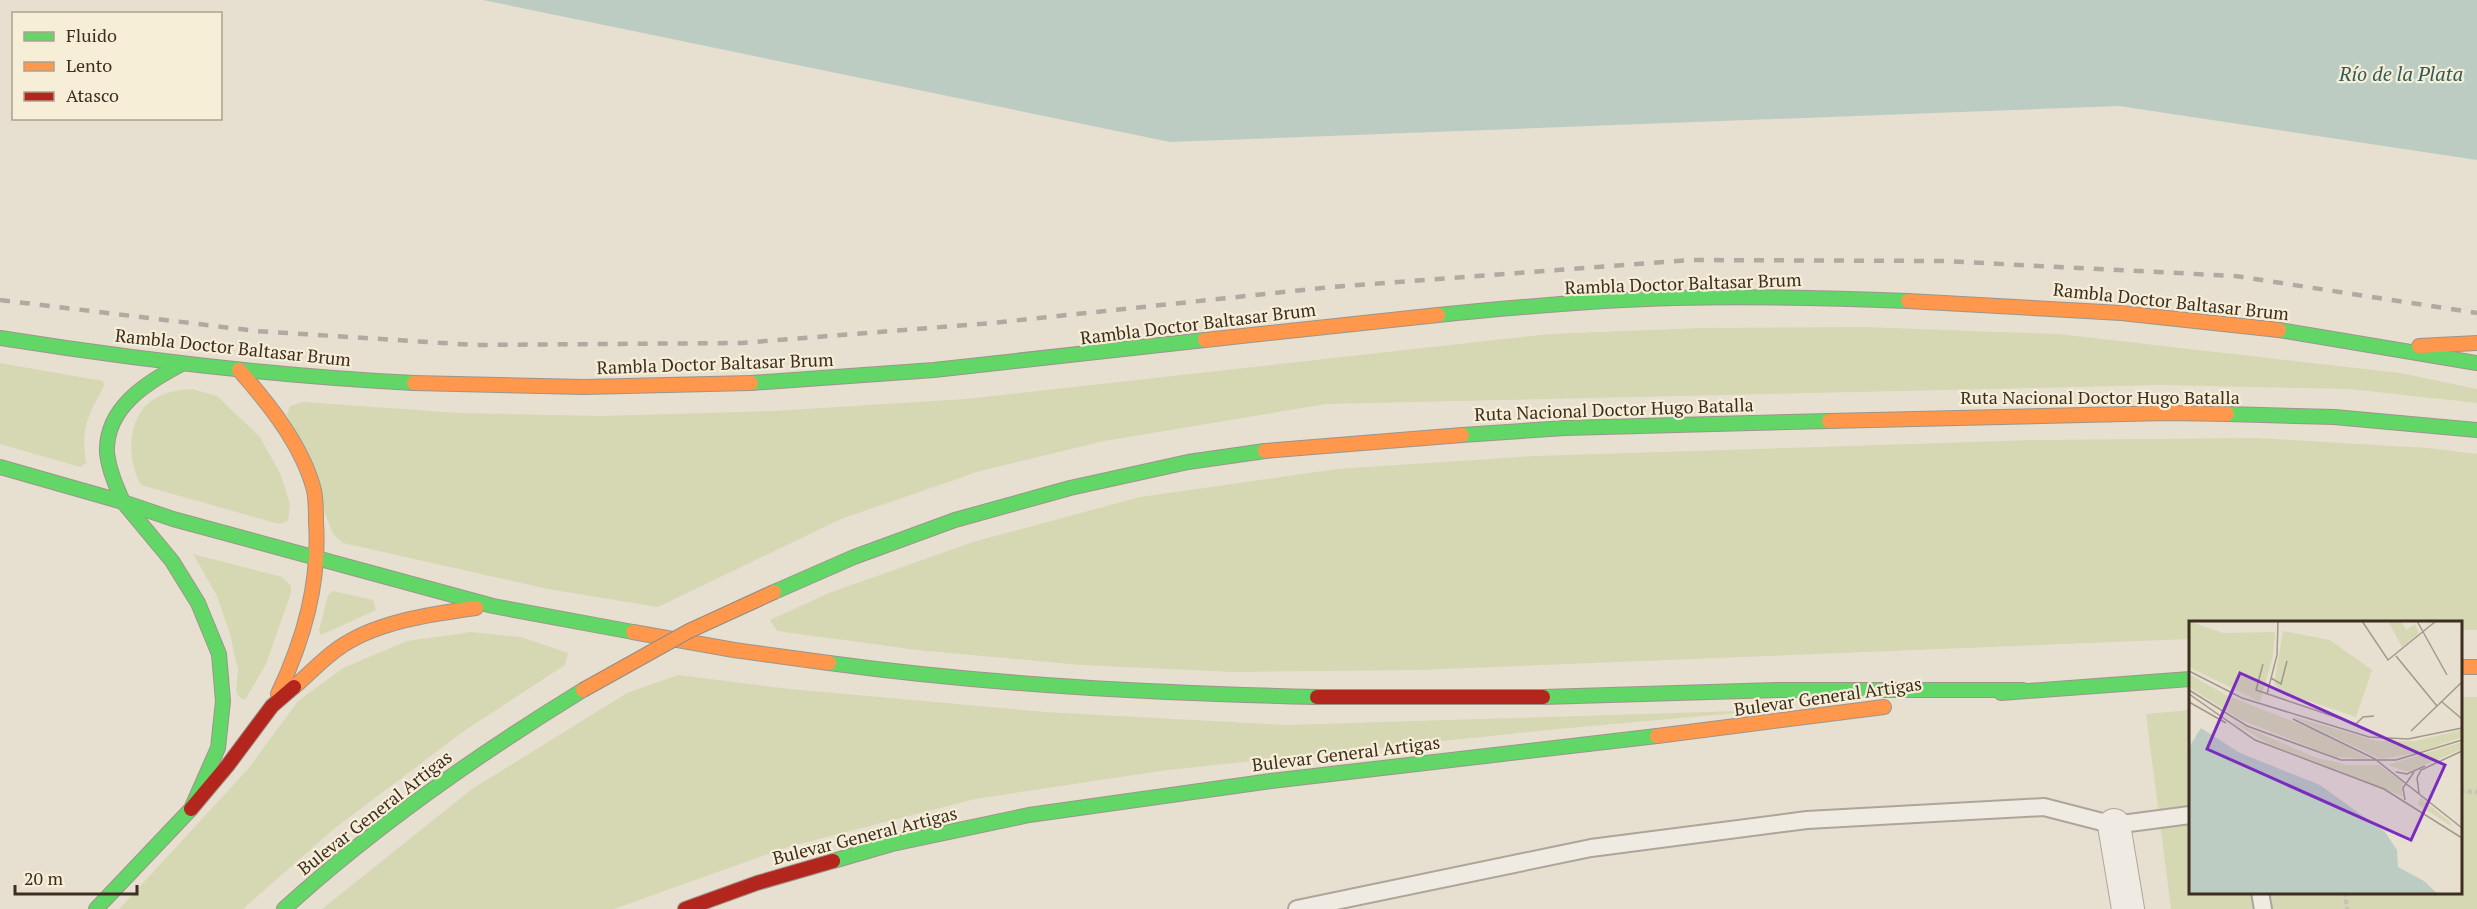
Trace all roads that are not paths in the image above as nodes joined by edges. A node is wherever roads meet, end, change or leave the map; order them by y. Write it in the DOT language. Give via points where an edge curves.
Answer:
graph roads {
  1 [pos="0,338"];
  2 [pos="2477,343"];
  3 [pos="2400,347"];
  4 [pos="2477,363"];
  5 [pos="182,364"];
  6 [pos="239,370"];
  7 [pos="2477,430"];
  8 [pos="0,467"];
  9 [pos="123,502"];
  10 [pos="319,560"];
  11 [pos="774,592"];
  12 [pos="493,606"];
  13 [pos="2189,679"];
  14 [pos="2023,690"];
  15 [pos="272,706"];
  16 [pos="191,809"];
  17 [pos="2189,815"];
  18 [pos="2114,825"];
  19 [pos="2260,894"];
  20 [pos="96,909"];
  21 [pos="284,909"];
  22 [pos="685,909"];
  23 [pos="1297,909"];
  24 [pos="2128,909"];
  25 [pos="2263,909"];
  1 -- 5 [label="main road, Rambla Doctor Baltasar Brum"];
  2 -- 3 [label="main road, Rambla Doctor Baltasar Brum"];
  3 -- 4 [label="main road, Rambla Doctor Baltasar Brum"];
  3 -- 6 [label="main road, Rambla Doctor Baltasar Brum" via="2235,324 2022,305 1816,298 1648,299 1461,312 928,371 655,387 432,383"];
  5 -- 6 [label="main road, Rambla Doctor Baltasar Brum"];
  5 -- 9 [label="main road" via="136,392 116,413 107,442 111,470"];
  6 -- 10 [label="main road" via="267,401 314,488"];
  7 -- 11 [label="main road, Ruta Nacional Doctor Hugo Batalla" via="2334,417 2157,414 1565,428 1289,447 1188,462 1070,488 966,517 854,557"];
  8 -- 9 [label="main road"];
  9 -- 10 [label="main road"];
  9 -- 16 [label="main road" via="171,561 198,603 219,654 223,701 218,748"];
  10 -- 12 [label="main road"];
  10 -- 15 [label="main road" via="300,644"];
  11 -- 21 [label="main road, Bulevar General Artigas, bridge" via="689,631 513,732 421,794"];
  12 -- 14 [label="main road" via="734,650 837,664 1144,692 1524,698 1777,690"];
  12 -- 15 [label="main road" via="430,614 362,636 337,649"];
  13 -- 14 [label="main road"];
  14 -- 22 [label="main road, Bulevar General Artigas" via="1283,780 1029,815 892,844 756,883"];
  15 -- 16 [label="main road"];
  16 -- 20 [label="main road"];
  17 -- 18 [label="lane"];
  18 -- 23 [label="lane" via="2044,807 1807,820 1592,849"];
  18 -- 24 [label="street"];
  19 -- 25 [label="lane"];
}
